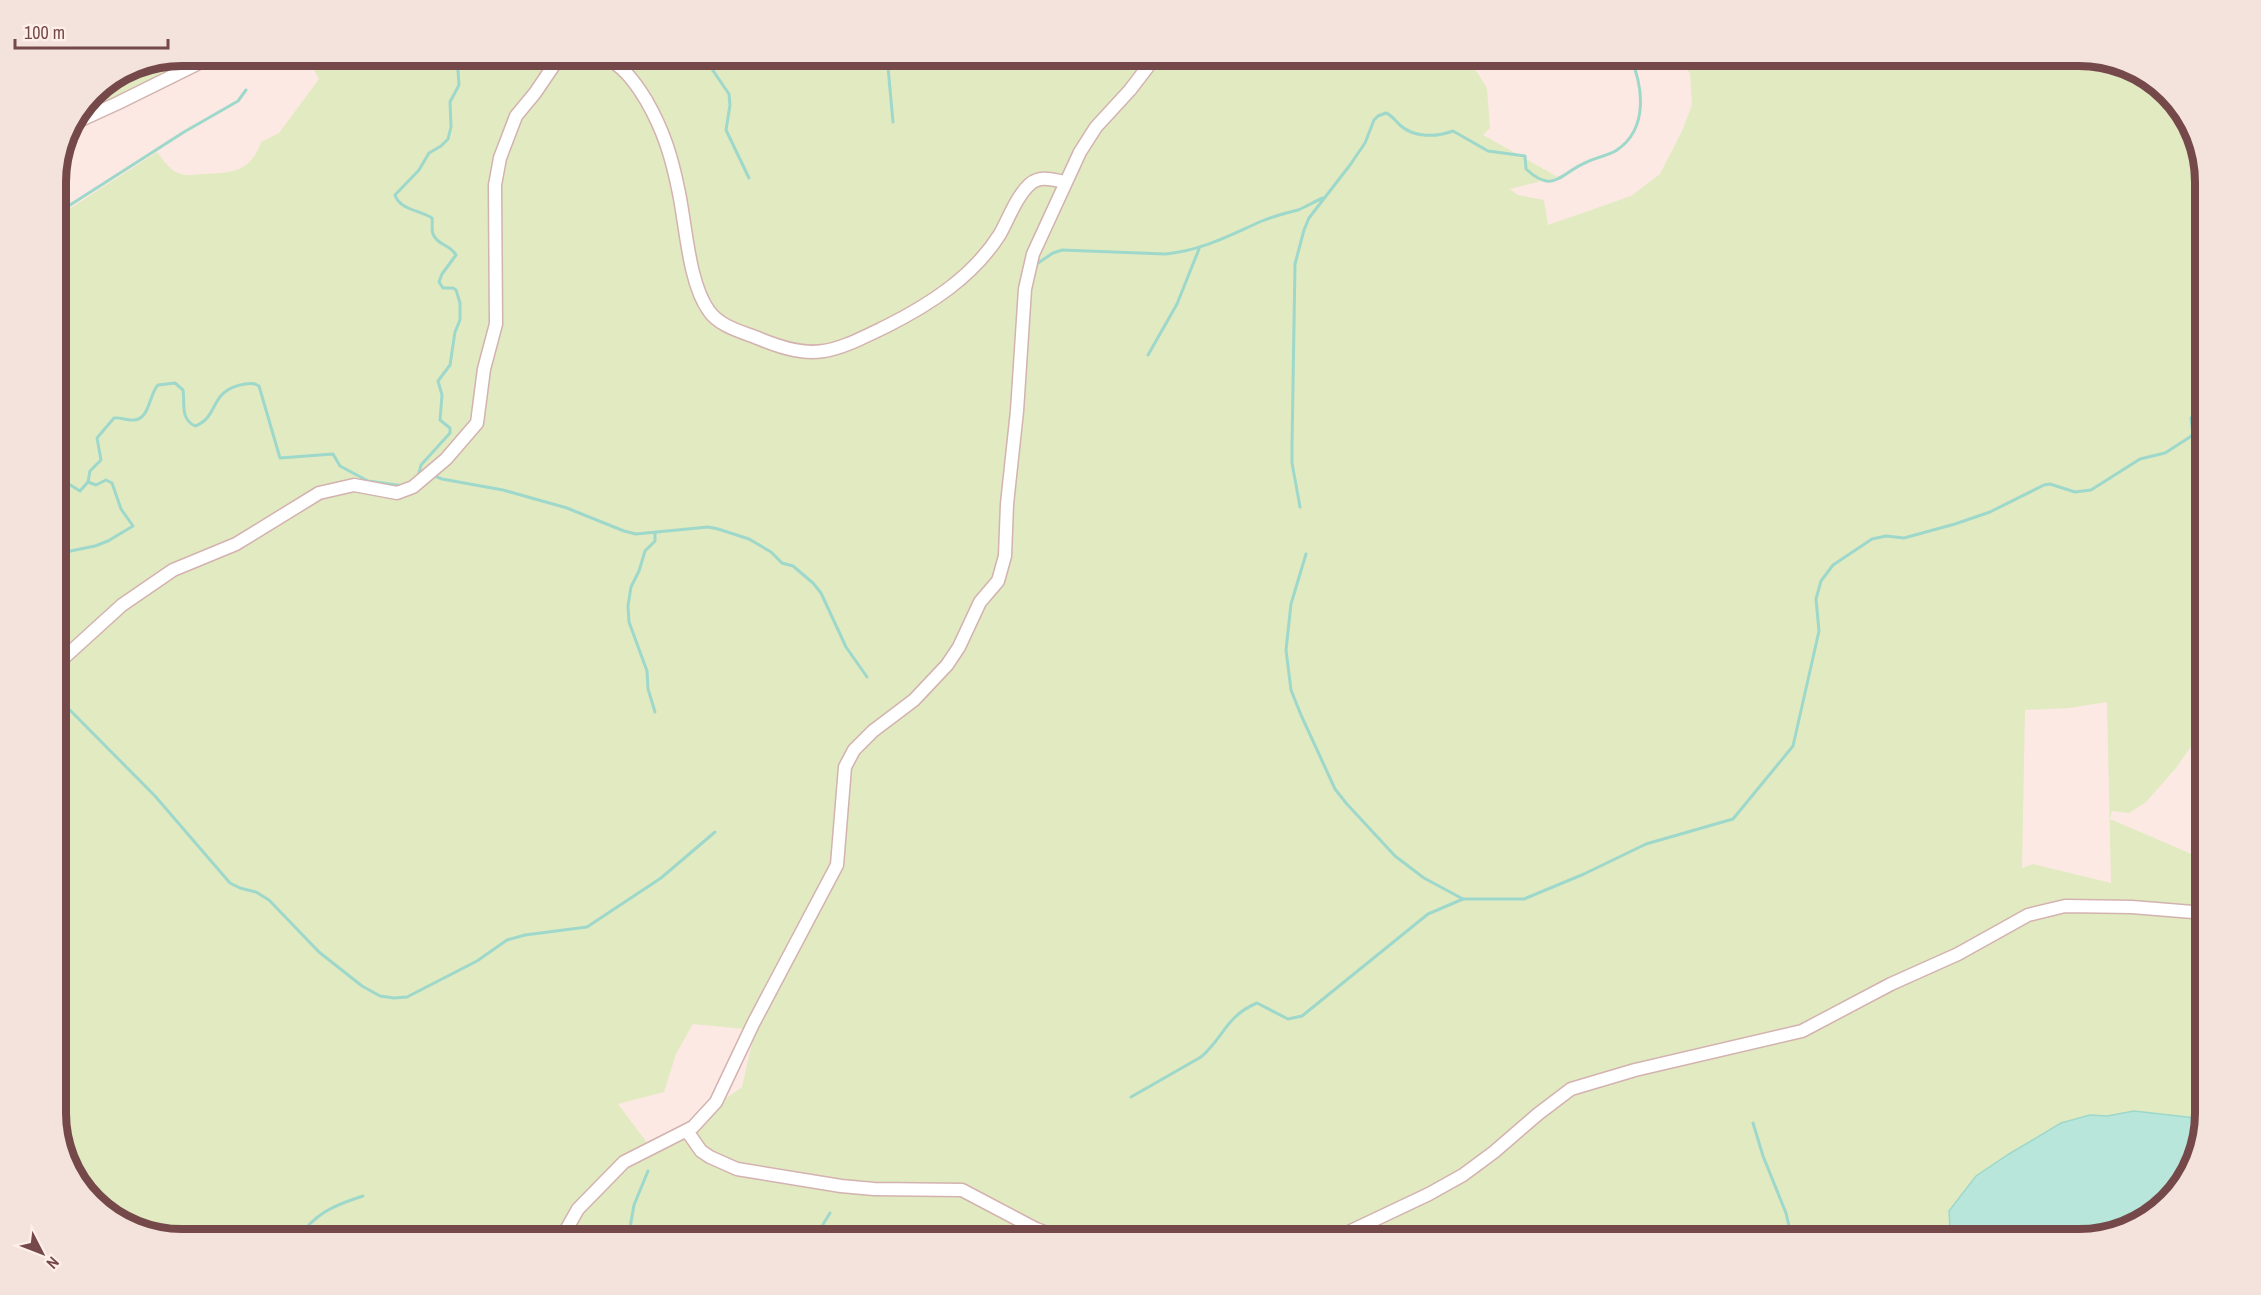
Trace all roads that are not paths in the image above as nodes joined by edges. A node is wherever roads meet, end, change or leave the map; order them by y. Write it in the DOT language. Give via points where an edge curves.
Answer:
graph roads {
  1 [pos="193,66"];
  2 [pos="553,66"];
  3 [pos="617,66"];
  4 [pos="1148,66"];
  5 [pos="86,117"];
  6 [pos="1065,182"];
  7 [pos="66,656"];
  8 [pos="2195,912"];
  9 [pos="687,1131"];
  10 [pos="567,1229"];
  11 [pos="1034,1229"];
  12 [pos="1369,1229"];
  1 -- 5 [label="street"];
  2 -- 7 [label="street" via="516,116 500,158 495,185 496,324 484,369 477,423 446,459 413,487 397,493 354,485 319,493 236,544 173,570 122,605"];
  3 -- 6 [label="street" via="637,84 669,147 688,252 702,300 719,321 792,350 827,351 925,305 976,265 1031,183 1046,178"];
  4 -- 6 [label="street" via="1096,127"];
  6 -- 9 [label="street" via="1033,254 1025,289 1005,556 998,581 980,602 947,665 914,700 854,750 845,767 837,865 716,1102"];
  8 -- 12 [label="street" via="2065,906 2028,915 1802,1031 1571,1089 1464,1175"];
  9 -- 10 [label="street" via="624,1162 578,1209"];
  9 -- 11 [label="street" via="710,1157 737,1168 841,1186 962,1190"];
}
